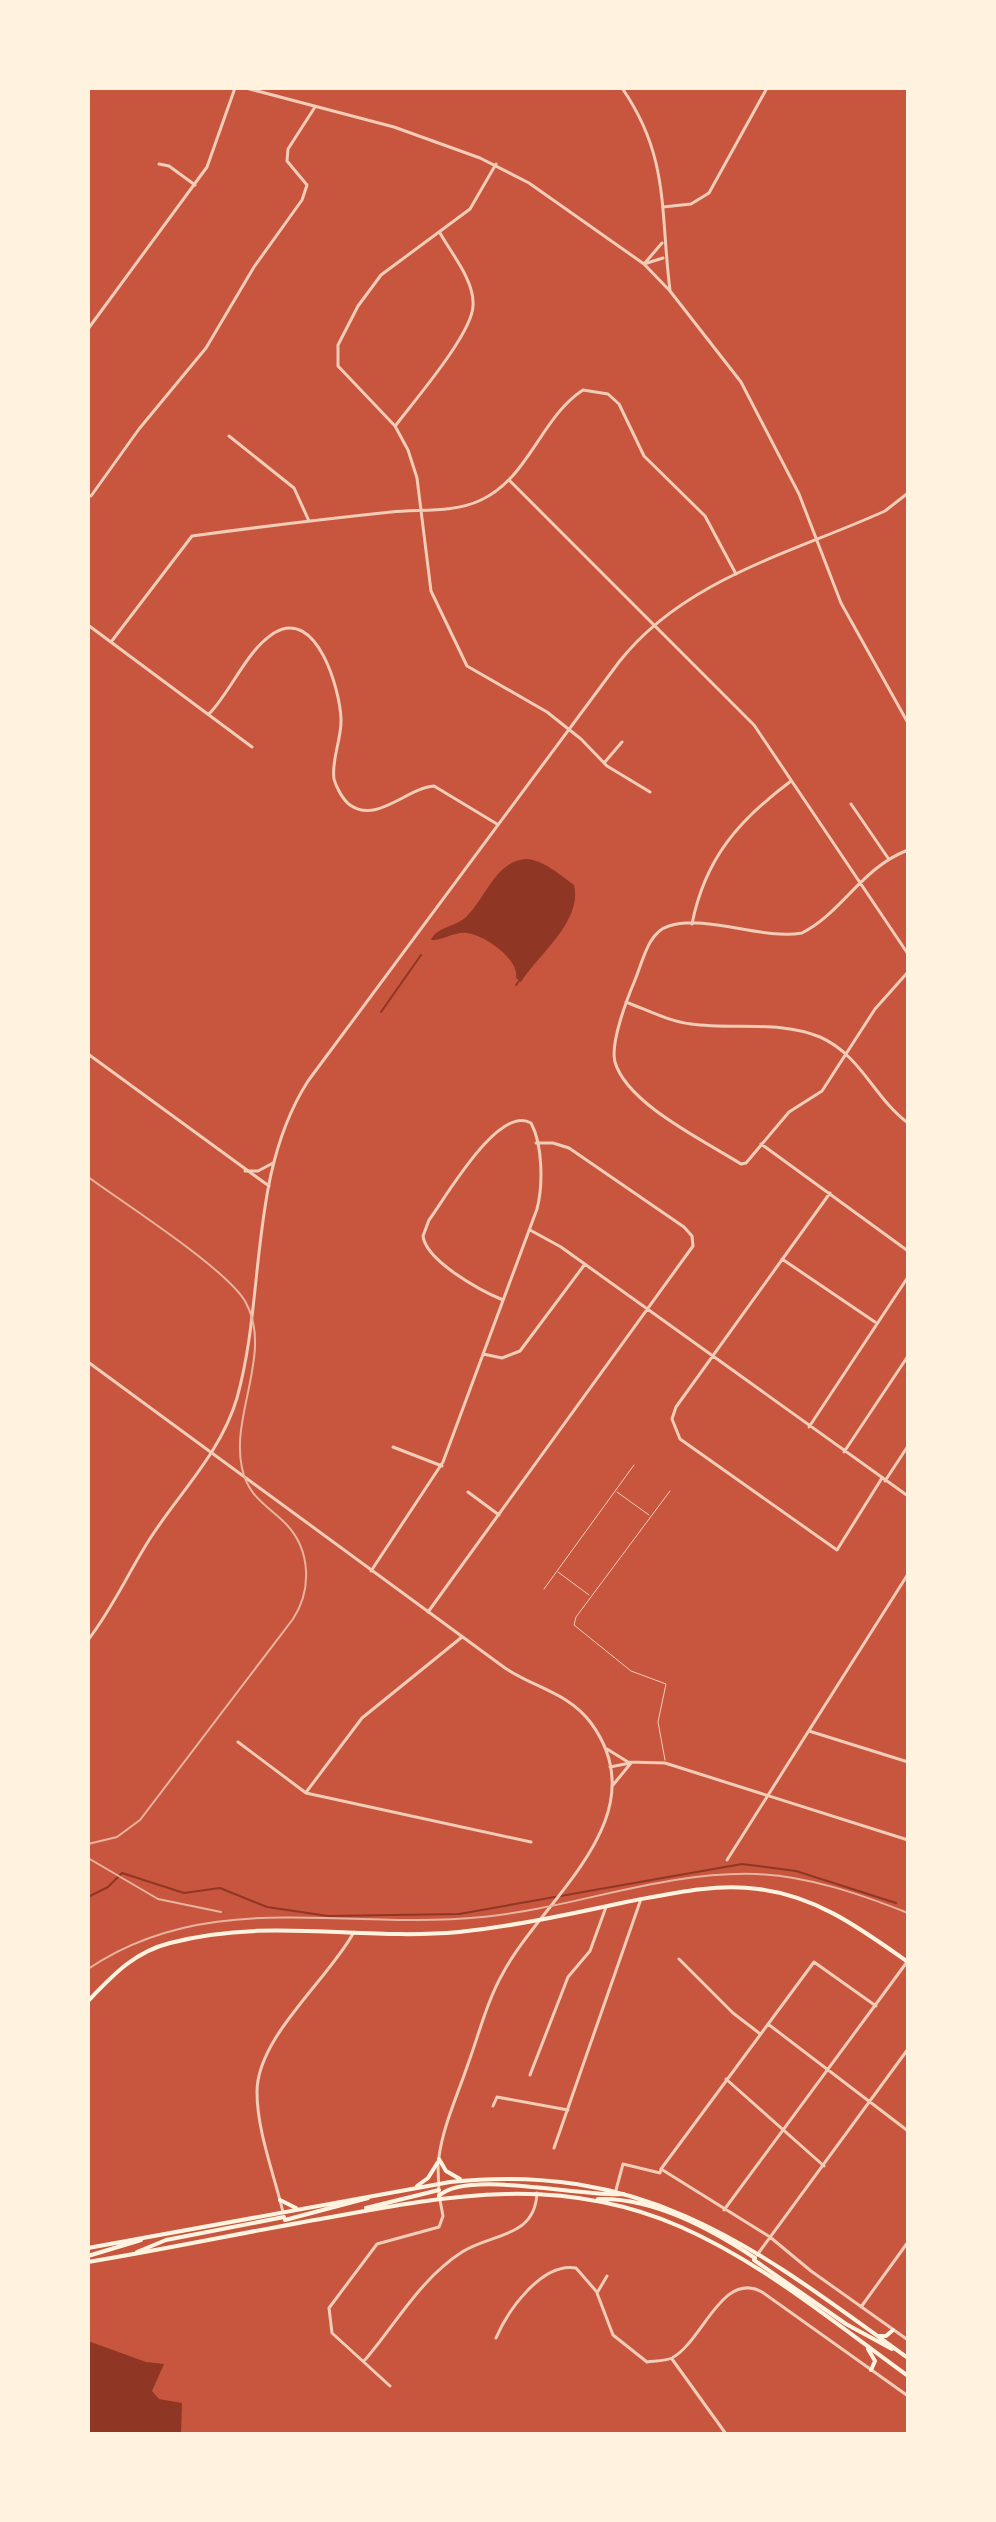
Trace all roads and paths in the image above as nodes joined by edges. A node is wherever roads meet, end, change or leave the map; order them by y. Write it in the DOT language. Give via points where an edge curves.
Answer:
graph roads {
  1 [pos="235,88"];
  2 [pos="246,88"];
  3 [pos="622,88"];
  4 [pos="767,88"];
  5 [pos="315,107"];
  6 [pos="159,164"];
  7 [pos="496,164"];
  8 [pos="195,185"];
  9 [pos="663,207"];
  10 [pos="440,233"];
  11 [pos="663,239"];
  12 [pos="665,258"];
  13 [pos="644,264"];
  14 [pos="670,291"];
  15 [pos="88,329"];
  16 [pos="395,426"];
  17 [pos="229,436"];
  18 [pos="509,480"];
  19 [pos="908,493"];
  20 [pos="91,496"];
  21 [pos="421,509"];
  22 [pos="309,521"];
  23 [pos="817,540"];
  24 [pos="736,574"];
  25 [pos="654,624"];
  26 [pos="88,625"];
  27 [pos="111,642"];
  28 [pos="209,714"];
  29 [pos="908,723"];
  30 [pos="570,729"];
  31 [pos="622,742"];
  32 [pos="252,747"];
  33 [pos="604,763"];
  34 [pos="791,781"];
  35 [pos="650,792"];
  36 [pos="851,804"];
  37 [pos="497,824"];
  38 [pos="908,850"];
  39 [pos="888,858"];
  40 [pos="858,882"];
  41 [pos="692,925"];
  42 [pos="908,954"];
  43 [pos="908,972"];
  44 [pos="626,1002"];
  45 [pos="88,1054"];
  46 [pos="846,1054"];
  47 [pos="908,1123"];
  48 [pos="536,1143"];
  49 [pos="761,1144"];
  50 [pos="273,1163"];
  51 [pos="245,1171"];
  52 [pos="269,1186"];
  53 [pos="830,1193"];
  54 [pos="530,1230"];
  55 [pos="908,1251"];
  56 [pos="782,1259"];
  57 [pos="585,1264"];
  58 [pos="908,1277"];
  59 [pos="503,1300"];
  60 [pos="649,1311"];
  61 [pos="876,1322"];
  62 [pos="483,1354"];
  63 [pos="908,1356"];
  64 [pos="711,1358"];
  65 [pos="88,1362"];
  66 [pos="809,1427"];
  67 [pos="908,1446"];
  68 [pos="393,1447"];
  69 [pos="844,1452"];
  70 [pos="211,1454"];
  71 [pos="634,1465"];
  72 [pos="442,1466"];
  73 [pos="884,1480"];
  74 [pos="615,1491"];
  75 [pos="670,1491"];
  76 [pos="468,1492"];
  77 [pos="908,1496"];
  78 [pos="499,1515"];
  79 [pos="651,1516"];
  80 [pos="371,1571"];
  81 [pos="557,1571"];
  82 [pos="908,1574"];
  83 [pos="544,1589"];
  84 [pos="591,1596"];
  85 [pos="428,1612"];
  86 [pos="462,1637"];
  87 [pos="88,1640"];
  88 [pos="809,1731"];
  89 [pos="238,1742"];
  90 [pos="604,1747"];
  91 [pos="908,1762"];
  92 [pos="631,1763"];
  93 [pos="665,1763"];
  94 [pos="610,1767"];
  95 [pos="612,1786"];
  96 [pos="306,1793"];
  97 [pos="769,1796"];
  98 [pos="908,1840"];
  99 [pos="531,1842"];
  100 [pos="727,1860"];
  101 [pos="641,1899"];
  102 [pos="606,1907"];
  103 [pos="354,1932"];
  104 [pos="679,1959"];
  105 [pos="907,1962"];
  106 [pos="89,2001"];
  107 [pos="876,2006"];
  108 [pos="767,2023"];
  109 [pos="759,2033"];
  110 [pos="908,2049"];
  111 [pos="829,2068"];
  112 [pos="530,2075"];
  113 [pos="726,2079"];
  114 [pos="870,2103"];
  115 [pos="493,2106"];
  116 [pos="568,2110"];
  117 [pos="784,2128"];
  118 [pos="908,2131"];
  119 [pos="554,2148"];
  120 [pos="438,2160"];
  121 [pos="824,2166"];
  122 [pos="661,2169"];
  123 [pos="466,2180"];
  124 [pos="438,2187"];
  125 [pos="411,2188"];
  126 [pos="616,2190"];
  127 [pos="537,2193"];
  128 [pos="626,2193"];
  129 [pos="377,2194"];
  130 [pos="439,2197"];
  131 [pos="280,2200"];
  132 [pos="299,2209"];
  133 [pos="724,2210"];
  134 [pos="357,2212"];
  135 [pos="285,2218"];
  136 [pos="147,2237"];
  137 [pos="770,2237"];
  138 [pos="908,2242"];
  139 [pos="88,2248"];
  140 [pos="759,2253"];
  141 [pos="88,2256"];
  142 [pos="753,2261"];
  143 [pos="88,2262"];
  144 [pos="607,2276"];
  145 [pos="597,2293"];
  146 [pos="861,2307"];
  147 [pos="893,2330"];
  148 [pos="877,2336"];
  149 [pos="496,2338"];
  150 [pos="908,2340"];
  151 [pos="864,2344"];
  152 [pos="898,2351"];
  153 [pos="908,2358"];
  154 [pos="672,2359"];
  155 [pos="364,2361"];
  156 [pos="871,2370"];
  157 [pos="908,2376"];
  158 [pos="390,2386"];
  159 [pos="908,2396"];
  160 [pos="726,2434"];
  1 -- 8 [label="street" via="215,153"];
  2 -- 5 [label="street"];
  3 -- 9 [label="street" via="655,148"];
  4 -- 9 [label="street" via="709,193 691,204"];
  5 -- 7 [label="street" via="394,127"];
  5 -- 20 [label="street" via="288,149 287,161 307,185 302,200 206,348"];
  6 -- 8 [label="street"];
  7 -- 10 [label="street" via="473,205"];
  7 -- 13 [label="street"];
  8 -- 15 [label="street"];
  9 -- 11 [label="street"];
  10 -- 16 [label="street" via="469,285 474,307 449,355"];
  10 -- 16 [label="street" via="381,275 338,345 338,366"];
  11 -- 12 [label="street"];
  11 -- 13 [label="street"];
  12 -- 13 [label="street"];
  12 -- 14 [label="street"];
  13 -- 14 [label="street"];
  14 -- 23 [label="street" via="741,382"];
  16 -- 21 [label="street" via="417,478"];
  17 -- 22 [label="street" via="294,488"];
  18 -- 21 [label="street" via="482,500 449,509"];
  18 -- 24 [label="street" via="569,399 583,390 608,394 619,404 655,470 705,516"];
  18 -- 25 [label="street"];
  19 -- 23 [label="street" via="885,511"];
  21 -- 22 [label="street"];
  21 -- 30 [label="street" via="431,591 467,666"];
  22 -- 27 [label="street" via="192,536"];
  23 -- 24 [label="street"];
  23 -- 29 [label="street" via="841,603"];
  24 -- 25 [label="street"];
  25 -- 30 [label="street"];
  25 -- 34 [label="street" via="754,725"];
  26 -- 27 [label="street"];
  27 -- 28 [label="street"];
  28 -- 32 [label="street"];
  28 -- 37 [label="street" via="265,640 281,630 305,632 324,655 339,701 341,732 334,778 349,804 375,810 413,790 434,786"];
  30 -- 33 [label="street"];
  30 -- 37 [label="street"];
  31 -- 33 [label="street"];
  33 -- 35 [label="street"];
  34 -- 40 [label="street"];
  34 -- 41 [label="street" via="750,812 728,840 699,889"];
  36 -- 39 [label="street"];
  37 -- 50 [label="street" via="308,1081 285,1123"];
  38 -- 39 [label="street"];
  39 -- 40 [label="street"];
  40 -- 41 [label="street" via="818,925 802,933"];
  40 -- 42 [label="street"];
  41 -- 44 [label="street" via="673,924 651,938"];
  43 -- 46 [label="street" via="875,1009"];
  44 -- 46 [label="street" via="693,1024 792,1029 821,1037"];
  44 -- 49 [label="street" via="614,1060 632,1091 741,1164"];
  45 -- 51 [label="street"];
  46 -- 47 [label="street"];
  46 -- 49 [label="street" via="822,1091 789,1112"];
  48 -- 54 [label="street" via="541,1188"];
  48 -- 59 [label="street" via="533,1126 525,1120 496,1130 424,1232 424,1243 433,1255"];
  48 -- 60 [label="street" via="569,1148 691,1233 691,1252"];
  49 -- 53 [label="street"];
  50 -- 51 [label="street"];
  50 -- 52 [label="street"];
  51 -- 52 [label="street"];
  52 -- 70 [label="street" via="241,1382"];
  53 -- 55 [label="street"];
  53 -- 56 [label="street"];
  54 -- 57 [label="street"];
  54 -- 59 [label="street"];
  56 -- 61 [label="street"];
  56 -- 64 [label="street"];
  57 -- 60 [label="street"];
  57 -- 62 [label="street" via="520,1351 502,1358"];
  58 -- 61 [label="street"];
  59 -- 62 [label="street"];
  60 -- 64 [label="street"];
  60 -- 78 [label="street"];
  61 -- 66 [label="street"];
  62 -- 72 [label="street"];
  63 -- 69 [label="street"];
  64 -- 66 [label="street"];
  64 -- 73 [label="street" via="676,1407 672,1419 680,1439 837,1550"];
  65 -- 70 [label="street"];
  66 -- 69 [label="street"];
  67 -- 73 [label="street"];
  68 -- 72 [label="street"];
  69 -- 73 [label="street"];
  70 -- 80 [label="street"];
  70 -- 87 [label="street" via="151,1537"];
  71 -- 74 [label="lane"];
  72 -- 80 [label="street"];
  73 -- 77 [label="street"];
  74 -- 79 [label="lane"];
  74 -- 81 [label="lane"];
  75 -- 79 [label="lane"];
  76 -- 78 [label="street"];
  78 -- 85 [label="street"];
  79 -- 84 [label="lane"];
  80 -- 85 [label="street"];
  81 -- 83 [label="lane"];
  81 -- 84 [label="lane"];
  82 -- 88 [label="street"];
  84 -- 93 [label="lane" via="576,1617 578,1630 631,1671 666,1684 658,1722"];
  85 -- 86 [label="street"];
  86 -- 90 [label="street" via="517,1676 573,1704"];
  86 -- 96 [label="street" via="362,1718"];
  88 -- 91 [label="street"];
  88 -- 97 [label="street"];
  89 -- 96 [label="street"];
  90 -- 92 [label="street"];
  90 -- 94 [label="street"];
  92 -- 93 [label="street"];
  92 -- 94 [label="street"];
  92 -- 95 [label="street"];
  93 -- 97 [label="street"];
  94 -- 95 [label="street"];
  95 -- 120 [label="street" via="604,1830 522,1944 493,1994"];
  96 -- 99 [label="street"];
  97 -- 98 [label="street"];
  97 -- 100 [label="street"];
  101 -- 102 [label="main road"];
  101 -- 105 [label="main road" via="719,1887 781,1892 834,1912"];
  101 -- 116 [label="street"];
  102 -- 103 [label="main road" via="476,1930"];
  102 -- 112 [label="street" via="590,1951 568,1977"];
  103 -- 106 [label="main road" via="252,1928 168,1943 125,1963"];
  103 -- 131 [label="street" via="270,2047 261,2069 259,2112"];
  104 -- 109 [label="street"];
  105 -- 107 [label="street"];
  107 -- 108 [label="street" via="814,1962"];
  107 -- 111 [label="street"];
  108 -- 109 [label="street"];
  108 -- 111 [label="street"];
  109 -- 113 [label="street"];
  110 -- 114 [label="street"];
  111 -- 114 [label="street"];
  111 -- 117 [label="street"];
  113 -- 117 [label="street"];
  113 -- 122 [label="street"];
  114 -- 118 [label="street"];
  114 -- 121 [label="street"];
  115 -- 116 [label="street" via="497,2097"];
  116 -- 119 [label="street"];
  117 -- 121 [label="street"];
  117 -- 133 [label="street"];
  120 -- 123 [label="main road" via="449,2173"];
  120 -- 124 [label="street"];
  120 -- 125 [label="main road" via="428,2178"];
  121 -- 137 [label="street"];
  122 -- 126 [label="street" via="660,2173 623,2164"];
  122 -- 133 [label="street"];
  123 -- 124 [label="main road"];
  123 -- 126 [label="main road" via="534,2179"];
  124 -- 125 [label="main road"];
  124 -- 130 [label="street"];
  124 -- 134 [label="main road"];
  125 -- 129 [label="main road"];
  126 -- 128 [label="main road"];
  127 -- 130 [label="main road"];
  127 -- 142 [label="main road" via="592,2199 680,2226"];
  127 -- 155 [label="street" via="524,2225 468,2248 440,2269"];
  128 -- 130 [label="main road" via="505,2186 450,2190"];
  128 -- 140 [label="main road" via="710,2225"];
  129 -- 132 [label="main road"];
  129 -- 135 [label="main road"];
  130 -- 134 [label="main road"];
  130 -- 155 [label="street" via="439,2227 381,2241 331,2304 329,2327"];
  131 -- 132 [label="main road"];
  131 -- 135 [label="street"];
  132 -- 135 [label="main road"];
  133 -- 137 [label="street"];
  134 -- 135 [label="main road"];
  135 -- 136 [label="main road"];
  135 -- 143 [label="main road" via="166,2240 131,2255"];
  136 -- 139 [label="main road"];
  136 -- 141 [label="main road"];
  137 -- 140 [label="street"];
  137 -- 146 [label="street"];
  138 -- 146 [label="street"];
  140 -- 142 [label="street"];
  140 -- 148 [label="main road"];
  142 -- 151 [label="main road"];
  142 -- 152 [label="main road" via="846,2324"];
  144 -- 145 [label="street"];
  145 -- 149 [label="street" via="583,2273 561,2267 522,2298"];
  145 -- 154 [label="street" via="613,2335 647,2362"];
  146 -- 147 [label="street"];
  147 -- 148 [label="main road"];
  147 -- 150 [label="street"];
  148 -- 152 [label="main road"];
  151 -- 156 [label="main road" via="875,2359"];
  151 -- 157 [label="main road"];
  152 -- 153 [label="main road"];
  154 -- 156 [label="street" via="731,2292 746,2286"];
  154 -- 160 [label="street"];
  155 -- 158 [label="street"];
  156 -- 159 [label="street"];
}
